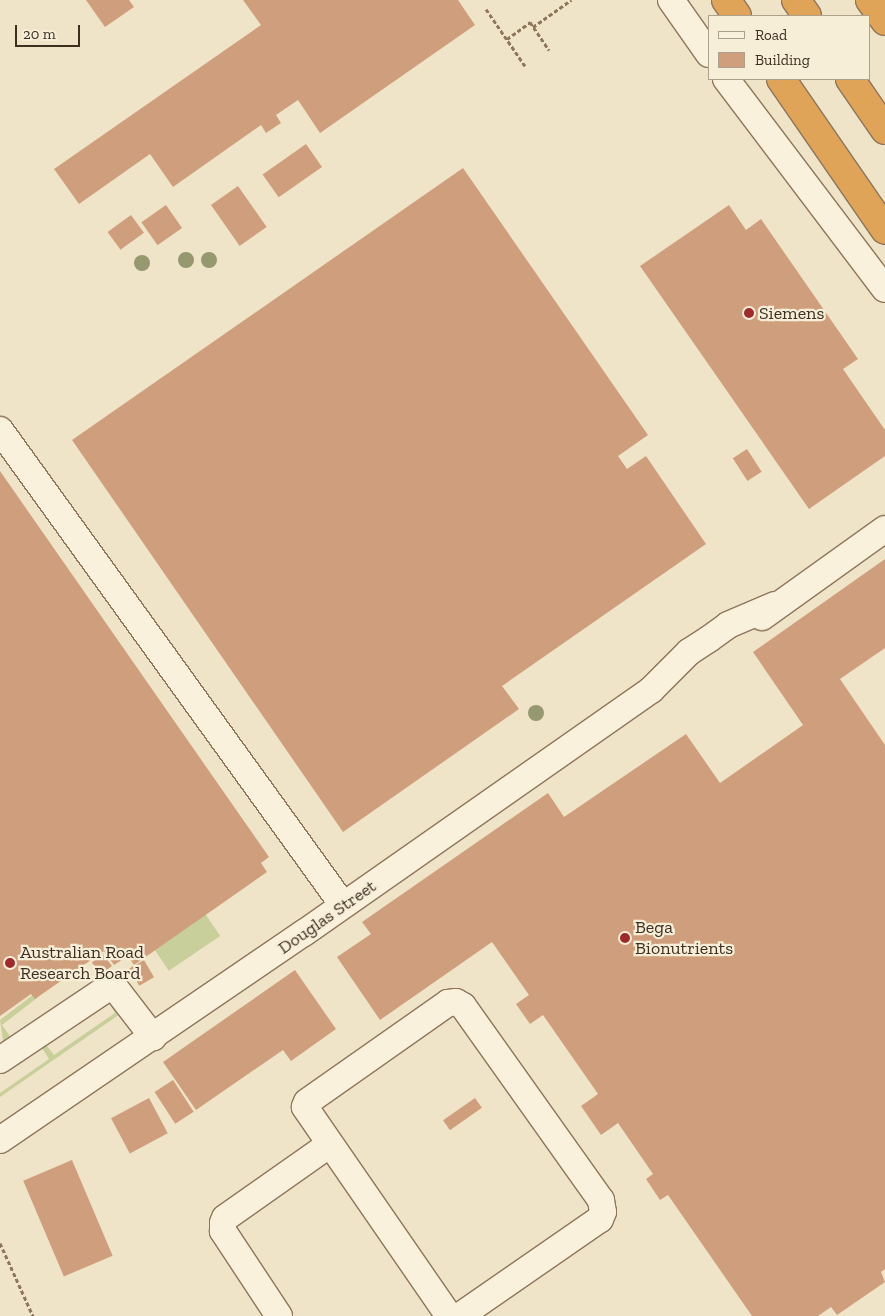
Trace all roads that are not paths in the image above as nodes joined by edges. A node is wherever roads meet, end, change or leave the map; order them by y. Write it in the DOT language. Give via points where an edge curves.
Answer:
graph roads {
  1 [pos="671,0"];
  2 [pos="726,0"];
  3 [pos="796,0"];
  4 [pos="870,0"];
  5 [pos="737,15"];
  6 [pos="806,15"];
  7 [pos="885,21"];
  8 [pos="708,53"];
  9 [pos="727,80"];
  10 [pos="783,80"];
  11 [pos="783,80"];
  12 [pos="851,80"];
  13 [pos="885,130"];
  14 [pos="885,209"];
  15 [pos="885,230"];
  16 [pos="885,289"];
  17 [pos="0,430"];
  18 [pos="885,529"];
  19 [pos="344,905"];
  20 [pos="153,1037"];
  21 [pos="0,1060"];
  22 [pos="0,1140"];
  23 [pos="329,1145"];
  24 [pos="279,1316"];
  25 [pos="449,1316"];
  26 [pos="460,1316"];
  1 -- 8 [label="street"];
  2 -- 5 [label="highway"];
  3 -- 6 [label="highway"];
  4 -- 7 [label="highway"];
  9 -- 16 [label="street"];
  10 -- 14 [label="highway"];
  11 -- 15 [label="highway"];
  12 -- 13 [label="highway"];
  17 -- 19 [label="street"];
  18 -- 19 [label="street, Douglas Street" via="775,605 728,626 689,652 651,690"];
  19 -- 20 [label="street, Douglas Street"];
  20 -- 21 [label="street" via="116,989 109,988"];
  20 -- 22 [label="street, Douglas Street"];
  23 -- 24 [label="street" via="225,1218 223,1223 224,1231 242,1261"];
  23 -- 25 [label="street"];
  23 -- 26 [label="street" via="308,1114 307,1102 448,1003 463,1006 600,1200 603,1212 600,1219"];
}
